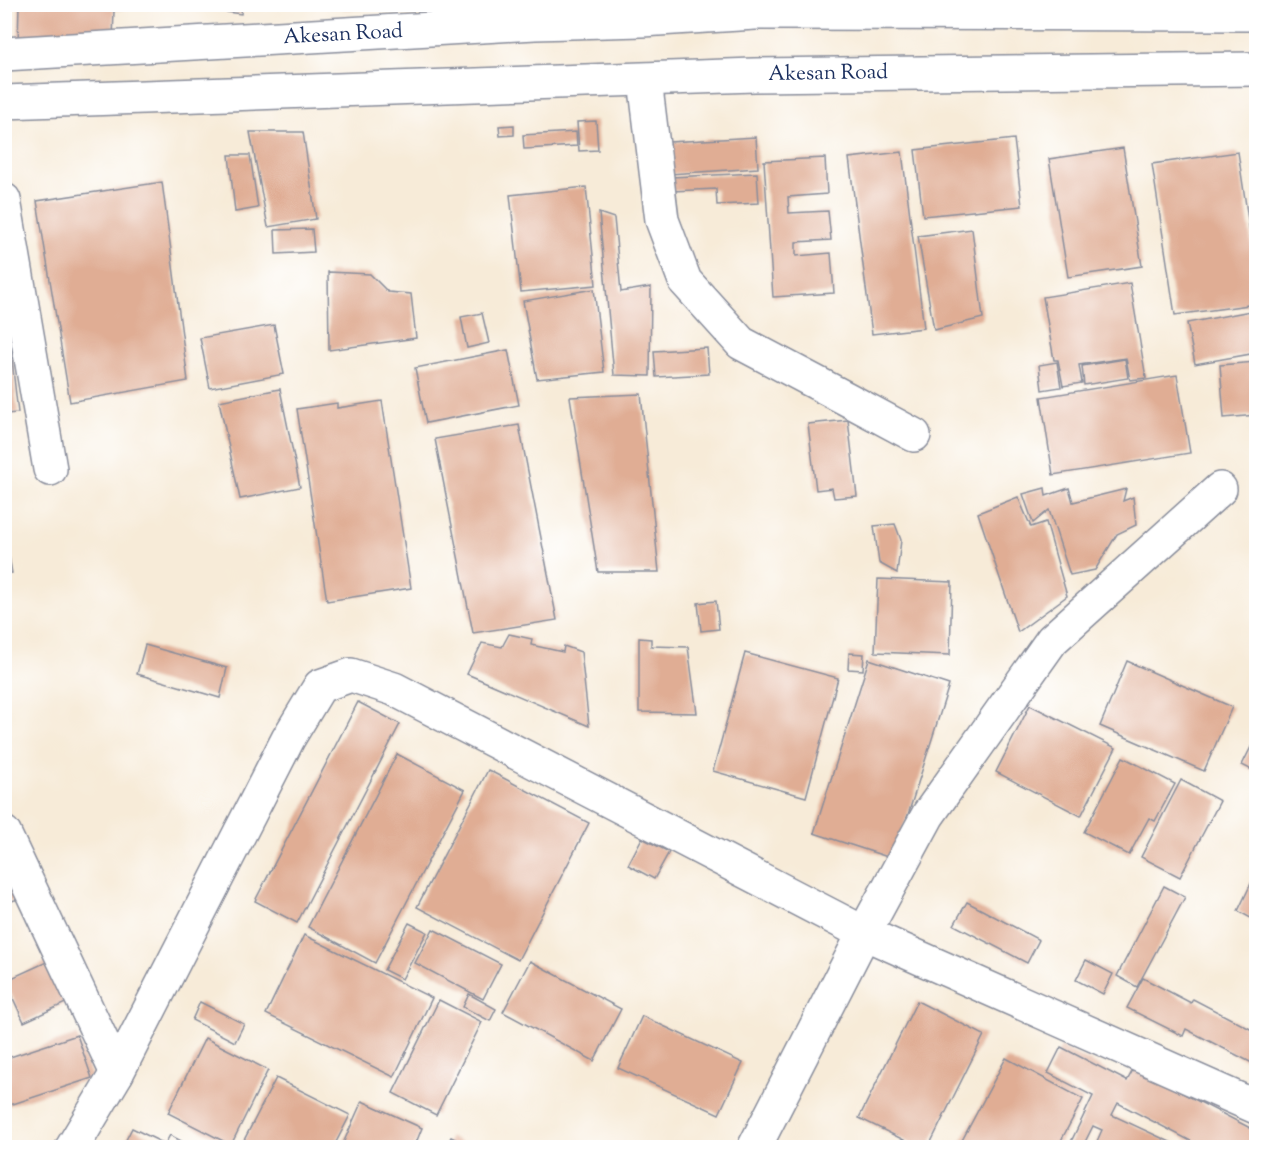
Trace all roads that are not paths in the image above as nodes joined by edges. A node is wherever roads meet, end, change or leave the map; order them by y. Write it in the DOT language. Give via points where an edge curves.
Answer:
graph roads {
  1 [pos="535,14"];
  2 [pos="1257,14"];
  3 [pos="4,54"];
  4 [pos="1257,69"];
  5 [pos="645,80"];
  6 [pos="4,102"];
  7 [pos="4,200"];
  8 [pos="914,435"];
  9 [pos="50,470"];
  10 [pos="1220,489"];
  11 [pos="4,833"];
  12 [pos="864,933"];
  13 [pos="117,1073"];
  14 [pos="1257,1107"];
  15 [pos="72,1148"];
  16 [pos="754,1148"];
  1 -- 2 [label="street, Akesan Road" via="642,20 755,13"];
  1 -- 3 [label="street, Akesan Road"];
  4 -- 5 [label="street, Akesan Road" via="754,75"];
  5 -- 6 [label="street, Akesan Road"];
  5 -- 8 [label="street" via="663,220 685,281 741,343"];
  7 -- 9 [label="street"];
  10 -- 12 [label="street" via="1052,640 928,815"];
  11 -- 13 [label="street"];
  12 -- 13 [label="street" via="394,689 351,675 320,686 288,739"];
  12 -- 14 [label="street"];
  12 -- 16 [label="street"];
  13 -- 15 [label="street"];
}
